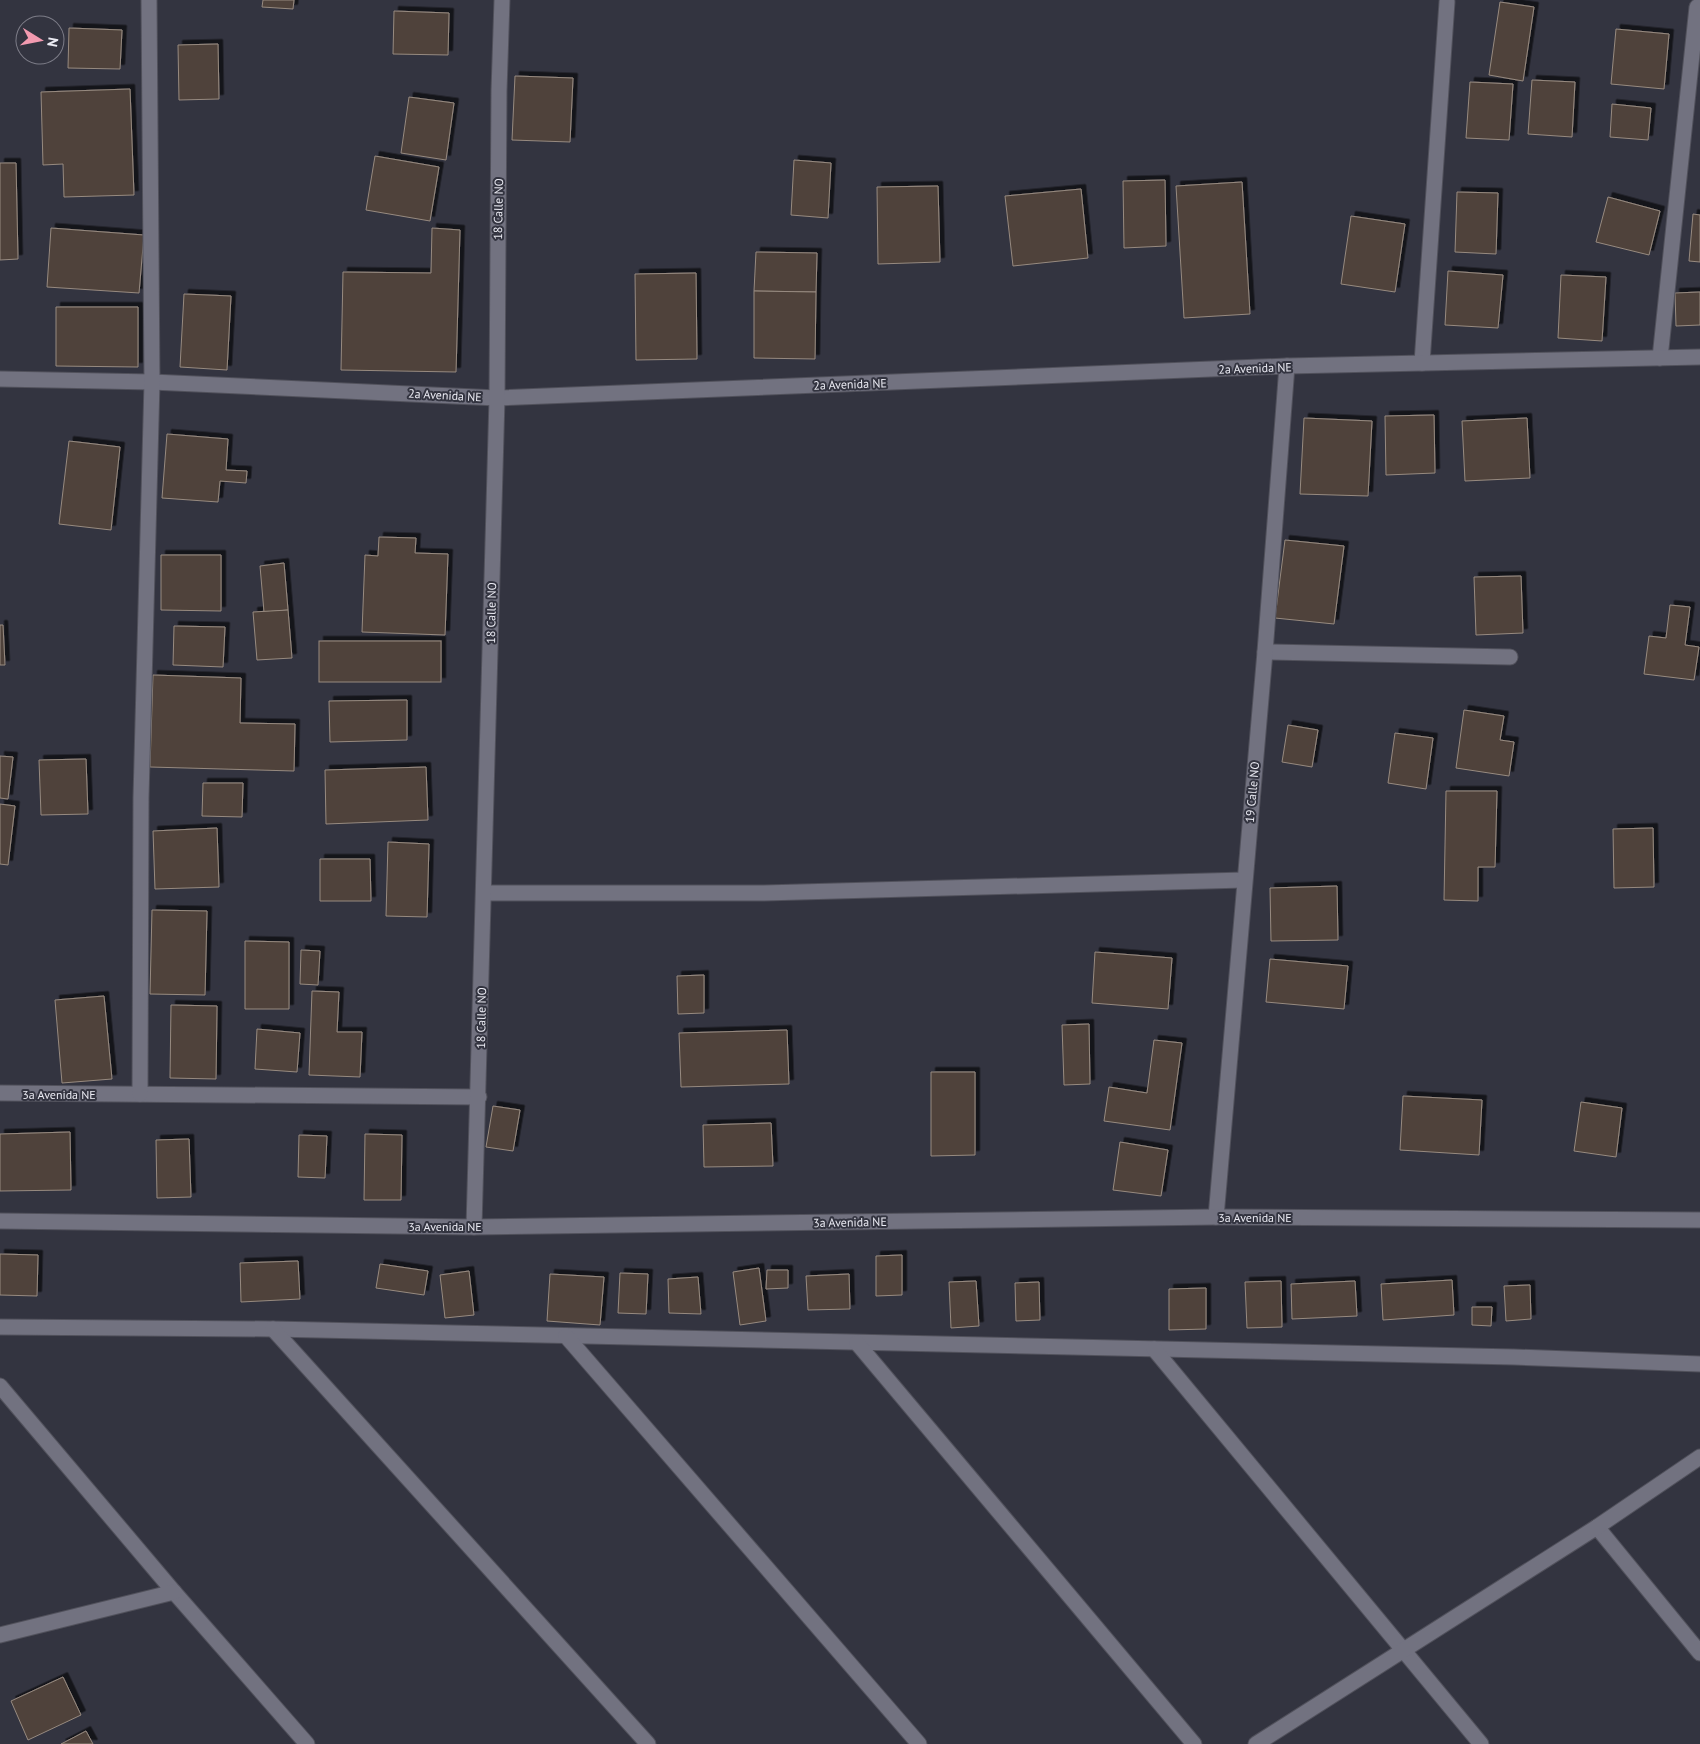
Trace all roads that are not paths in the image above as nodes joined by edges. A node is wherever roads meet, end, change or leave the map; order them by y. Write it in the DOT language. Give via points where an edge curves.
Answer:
graph roads {
  1 [pos="149,0"];
  2 [pos="502,0"];
  3 [pos="1447,2"];
  4 [pos="1697,7"];
  5 [pos="1700,357"];
  6 [pos="1660,358"];
  7 [pos="1422,363"];
  8 [pos="1287,366"];
  9 [pos="0,379"];
  10 [pos="152,382"];
  11 [pos="496,398"];
  12 [pos="1265,652"];
  13 [pos="1510,657"];
  14 [pos="1244,880"];
  15 [pos="484,893"];
  16 [pos="0,1093"];
  17 [pos="140,1094"];
  18 [pos="479,1097"];
  19 [pos="1216,1217"];
  20 [pos="1700,1220"];
  21 [pos="0,1221"];
  22 [pos="474,1227"];
  23 [pos="0,1327"];
  24 [pos="273,1329"];
  25 [pos="566,1336"];
  26 [pos="857,1343"];
  27 [pos="1154,1349"];
  28 [pos="1700,1364"];
  29 [pos="0,1386"];
  30 [pos="1700,1457"];
  31 [pos="1597,1527"];
  32 [pos="174,1592"];
  33 [pos="0,1635"];
  34 [pos="1403,1651"];
  35 [pos="1700,1653"];
  36 [pos="307,1744"];
  37 [pos="648,1744"];
  38 [pos="919,1744"];
  39 [pos="1194,1744"];
  40 [pos="1256,1744"];
  41 [pos="1482,1744"];
  1 -- 10 [label="street"];
  2 -- 11 [label="street, 18 Calle NO"];
  3 -- 7 [label="street"];
  4 -- 6 [label="street"];
  5 -- 6 [label="street, 2a Avenida NE"];
  6 -- 7 [label="street, 2a Avenida NE"];
  7 -- 8 [label="street, 2a Avenida NE"];
  8 -- 11 [label="street, 2a Avenida NE"];
  8 -- 12 [label="street, 19 Calle NO"];
  9 -- 10 [label="street, 2a Avenida NE"];
  10 -- 11 [label="street, 2a Avenida NE"];
  10 -- 17 [label="street" via="141,798"];
  11 -- 15 [label="street, 18 Calle NO"];
  12 -- 13 [label="street"];
  12 -- 14 [label="street, 19 Calle NO"];
  14 -- 15 [label="street" via="764,893"];
  14 -- 19 [label="street, 19 Calle NO"];
  15 -- 18 [label="street, 18 Calle NO"];
  16 -- 17 [label="street, 3a Avenida NE"];
  17 -- 18 [label="street, 3a Avenida NE"];
  18 -- 22 [label="street, 18 Calle NO"];
  19 -- 20 [label="street, 3a Avenida NE"];
  19 -- 22 [label="street, 3a Avenida NE"];
  21 -- 22 [label="street, 3a Avenida NE"];
  23 -- 24 [label="street"];
  24 -- 25 [label="street"];
  24 -- 37 [label="street"];
  25 -- 26 [label="street"];
  25 -- 38 [label="street"];
  26 -- 27 [label="street"];
  26 -- 39 [label="street"];
  27 -- 28 [label="street"];
  27 -- 34 [label="street"];
  29 -- 32 [label="street"];
  30 -- 31 [label="street"];
  31 -- 34 [label="street"];
  31 -- 35 [label="street"];
  32 -- 33 [label="street"];
  32 -- 36 [label="street"];
  34 -- 40 [label="street"];
  34 -- 41 [label="street"];
}
